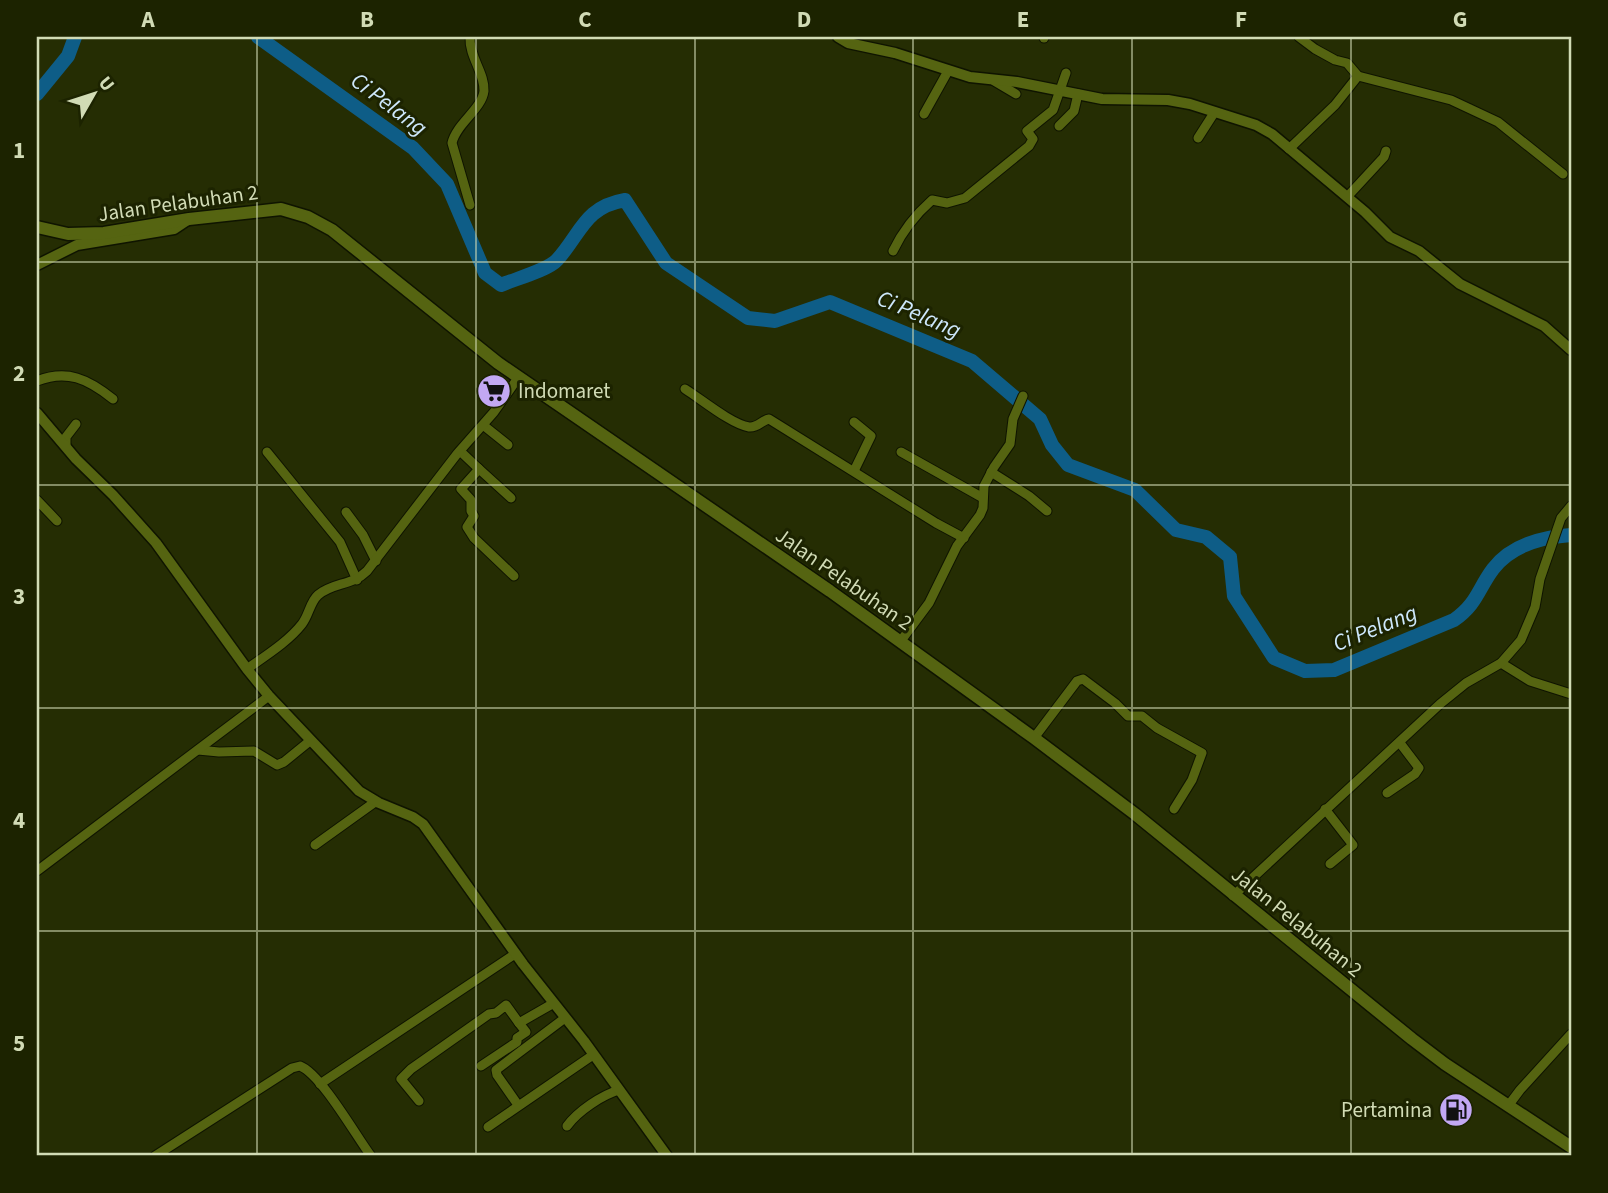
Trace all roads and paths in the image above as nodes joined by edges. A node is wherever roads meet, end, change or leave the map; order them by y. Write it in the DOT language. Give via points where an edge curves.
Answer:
graph roads {
  1 [pos="470,37"];
  2 [pos="838,37"];
  3 [pos="1299,37"];
  4 [pos="948,71"];
  5 [pos="1066,73"];
  6 [pos="1357,76"];
  7 [pos="992,80"];
  8 [pos="1060,91"];
  9 [pos="1016,94"];
  10 [pos="1077,94"];
  11 [pos="1214,113"];
  12 [pos="924,114"];
  13 [pos="1059,126"];
  14 [pos="1198,138"];
  15 [pos="1289,149"];
  16 [pos="1386,151"];
  17 [pos="1563,174"];
  18 [pos="1347,197"];
  19 [pos="470,205"];
  20 [pos="189,219"];
  21 [pos="37,227"];
  22 [pos="893,251"];
  23 [pos="37,265"];
  24 [pos="1571,350"];
  25 [pos="518,378"];
  26 [pos="37,381"];
  27 [pos="685,389"];
  28 [pos="1023,396"];
  29 [pos="113,398"];
  30 [pos="37,413"];
  31 [pos="854,422"];
  32 [pos="76,424"];
  33 [pos="483,425"];
  34 [pos="508,445"];
  35 [pos="65,447"];
  36 [pos="460,451"];
  37 [pos="267,452"];
  38 [pos="901,452"];
  39 [pos="478,468"];
  40 [pos="854,471"];
  41 [pos="991,472"];
  42 [pos="511,498"];
  43 [pos="982,498"];
  44 [pos="37,500"];
  45 [pos="1571,506"];
  46 [pos="1047,511"];
  47 [pos="346,512"];
  48 [pos="57,521"];
  49 [pos="964,538"];
  50 [pos="376,561"];
  51 [pos="513,576"];
  52 [pos="357,580"];
  53 [pos="900,642"];
  54 [pos="1501,663"];
  55 [pos="247,669"];
  56 [pos="1571,694"];
  57 [pos="269,696"];
  58 [pos="1034,738"];
  59 [pos="311,740"];
  60 [pos="1400,743"];
  61 [pos="198,750"];
  62 [pos="1387,793"];
  63 [pos="375,802"];
  64 [pos="1174,809"];
  65 [pos="1325,809"];
  66 [pos="315,845"];
  67 [pos="1330,864"];
  68 [pos="37,871"];
  69 [pos="1233,896"];
  70 [pos="515,954"];
  71 [pos="554,1003"];
  72 [pos="565,1018"];
  73 [pos="519,1023"];
  74 [pos="1571,1034"];
  75 [pos="593,1055"];
  76 [pos="481,1066"];
  77 [pos="320,1084"];
  78 [pos="619,1090"];
  79 [pos="419,1101"];
  80 [pos="518,1105"];
  81 [pos="1508,1106"];
  82 [pos="567,1126"];
  83 [pos="488,1127"];
  84 [pos="1571,1147"];
  85 [pos="155,1156"];
  86 [pos="371,1156"];
  87 [pos="667,1156"];
  1 -- 19 [label="street" via="483,94 452,143"];
  2 -- 4 [label="street"];
  3 -- 6 [label="street" via="1347,63"];
  4 -- 7 [label="street"];
  4 -- 12 [label="street"];
  5 -- 8 [label="street"];
  6 -- 15 [label="street"];
  6 -- 17 [label="street" via="1451,100 1498,122"];
  7 -- 8 [label="street"];
  7 -- 9 [label="street"];
  8 -- 10 [label="street"];
  8 -- 22 [label="street" via="1053,110 1027,131 1033,139 1030,146 965,198 947,203 932,200 901,233"];
  10 -- 11 [label="street" via="1173,101"];
  10 -- 13 [label="street" via="1074,111"];
  11 -- 14 [label="street"];
  11 -- 15 [label="street" via="1260,127"];
  15 -- 18 [label="street"];
  16 -- 18 [label="street"];
  18 -- 24 [label="street" via="1390,237 1419,251 1448,277 1540,323"];
  20 -- 21 [label="main road, Jalan Pelabuhan 2" via="94,234"];
  20 -- 23 [label="street" via="174,229 77,245"];
  20 -- 25 [label="main road, Jalan Pelabuhan 2" via="281,209 316,220"];
  25 -- 33 [label="street"];
  25 -- 53 [label="main road, Jalan Pelabuhan 2"];
  26 -- 29 [label="street" via="66,374"];
  27 -- 40 [label="street" via="749,426 769,419"];
  28 -- 41 [label="street" via="1010,444"];
  30 -- 35 [label="street"];
  31 -- 40 [label="street" via="871,436"];
  32 -- 35 [label="street"];
  33 -- 34 [label="street"];
  33 -- 36 [label="street"];
  35 -- 55 [label="street" via="156,543"];
  36 -- 39 [label="street"];
  36 -- 50 [label="street"];
  37 -- 52 [label="street" via="340,542"];
  38 -- 43 [label="street"];
  39 -- 42 [label="street"];
  39 -- 51 [label="street" via="461,489 471,500 474,516 467,527"];
  40 -- 49 [label="street"];
  41 -- 43 [label="street"];
  41 -- 46 [label="street"];
  43 -- 49 [label="street" via="982,511"];
  44 -- 48 [label="street"];
  45 -- 54 [label="street" via="1561,518 1527,628"];
  47 -- 50 [label="street"];
  49 -- 53 [label="street" via="934,595"];
  50 -- 52 [label="street"];
  52 -- 55 [label="street" via="320,594 295,632"];
  53 -- 58 [label="main road, Jalan Pelabuhan 2"];
  54 -- 56 [label="street" via="1530,681"];
  54 -- 60 [label="street" via="1457,689"];
  55 -- 57 [label="street"];
  57 -- 59 [label="street"];
  57 -- 61 [label="street"];
  58 -- 64 [label="street" via="1083,679 1128,716 1142,716 1202,753"];
  58 -- 69 [label="main road, Jalan Pelabuhan 2"];
  59 -- 61 [label="street" via="277,765 254,751"];
  59 -- 63 [label="street"];
  60 -- 62 [label="street" via="1419,768"];
  60 -- 65 [label="street"];
  61 -- 68 [label="street"];
  63 -- 66 [label="street"];
  63 -- 70 [label="street" via="422,824"];
  65 -- 67 [label="street" via="1353,845"];
  65 -- 69 [label="street"];
  69 -- 81 [label="main road, Jalan Pelabuhan 2" via="1412,1039"];
  70 -- 71 [label="street"];
  70 -- 77 [label="street"];
  71 -- 72 [label="street"];
  71 -- 73 [label="street"];
  72 -- 75 [label="street"];
  72 -- 80 [label="street" via="496,1070"];
  73 -- 76 [label="street" via="526,1032"];
  73 -- 79 [label="street" via="506,1005 411,1069 401,1079"];
  74 -- 81 [label="street"];
  75 -- 78 [label="street"];
  75 -- 80 [label="street"];
  77 -- 85 [label="street" via="308,1070 296,1066"];
  77 -- 86 [label="street"];
  78 -- 82 [label="street"];
  78 -- 87 [label="street"];
  80 -- 83 [label="street"];
  81 -- 84 [label="main road, Jalan Pelabuhan 2"];
}
